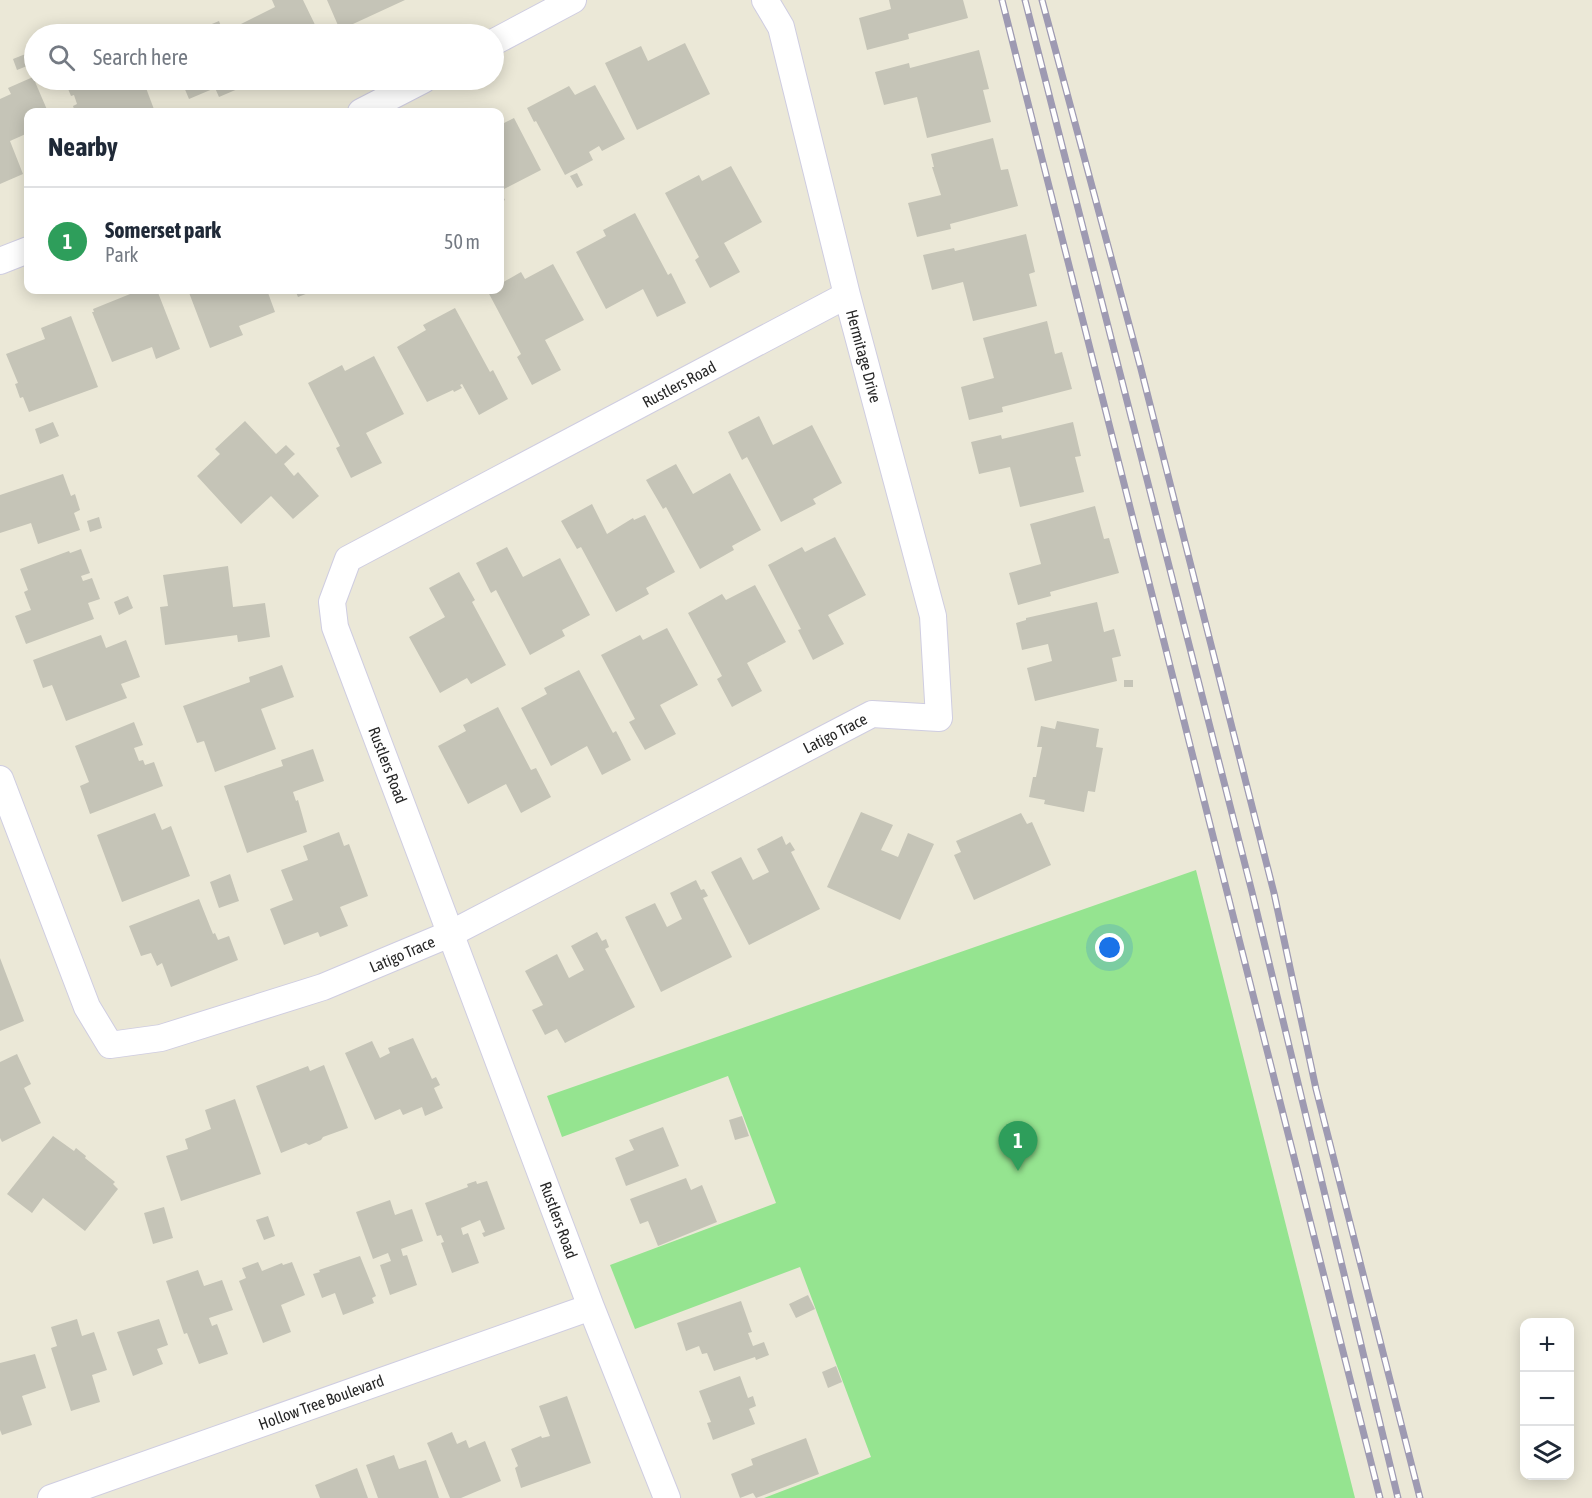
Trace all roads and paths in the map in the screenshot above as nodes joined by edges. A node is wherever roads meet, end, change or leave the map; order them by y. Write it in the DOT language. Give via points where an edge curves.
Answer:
graph roads {
  1 [pos="573,0"];
  2 [pos="765,0"];
  3 [pos="504,37"];
  4 [pos="404,90"];
  5 [pos="370,108"];
  6 [pos="24,252"];
  7 [pos="0,261"];
  8 [pos="847,295"];
  9 [pos="939,718"];
  10 [pos="0,779"];
  11 [pos="452,933"];
  12 [pos="591,1307"];
  13 [pos="51,1498"];
  14 [pos="666,1498"];
  1 -- 3 [label="street"];
  2 -- 8 [label="street, Hermitage Drive" via="781,27"];
  4 -- 5 [label="street"];
  6 -- 7 [label="street"];
  8 -- 9 [label="street, Hermitage Drive" via="933,616"];
  8 -- 11 [label="street, Rustlers Road" via="348,559 332,602 335,627"];
  9 -- 11 [label="street, Latigo Trace" via="872,714"];
  10 -- 11 [label="street, Latigo Trace" via="87,1007 110,1045 161,1038 323,987"];
  11 -- 12 [label="street, Rustlers Road"];
  12 -- 13 [label="street, Hollow Tree Boulevard"];
  12 -- 14 [label="street, Rustlers Road"];
}
